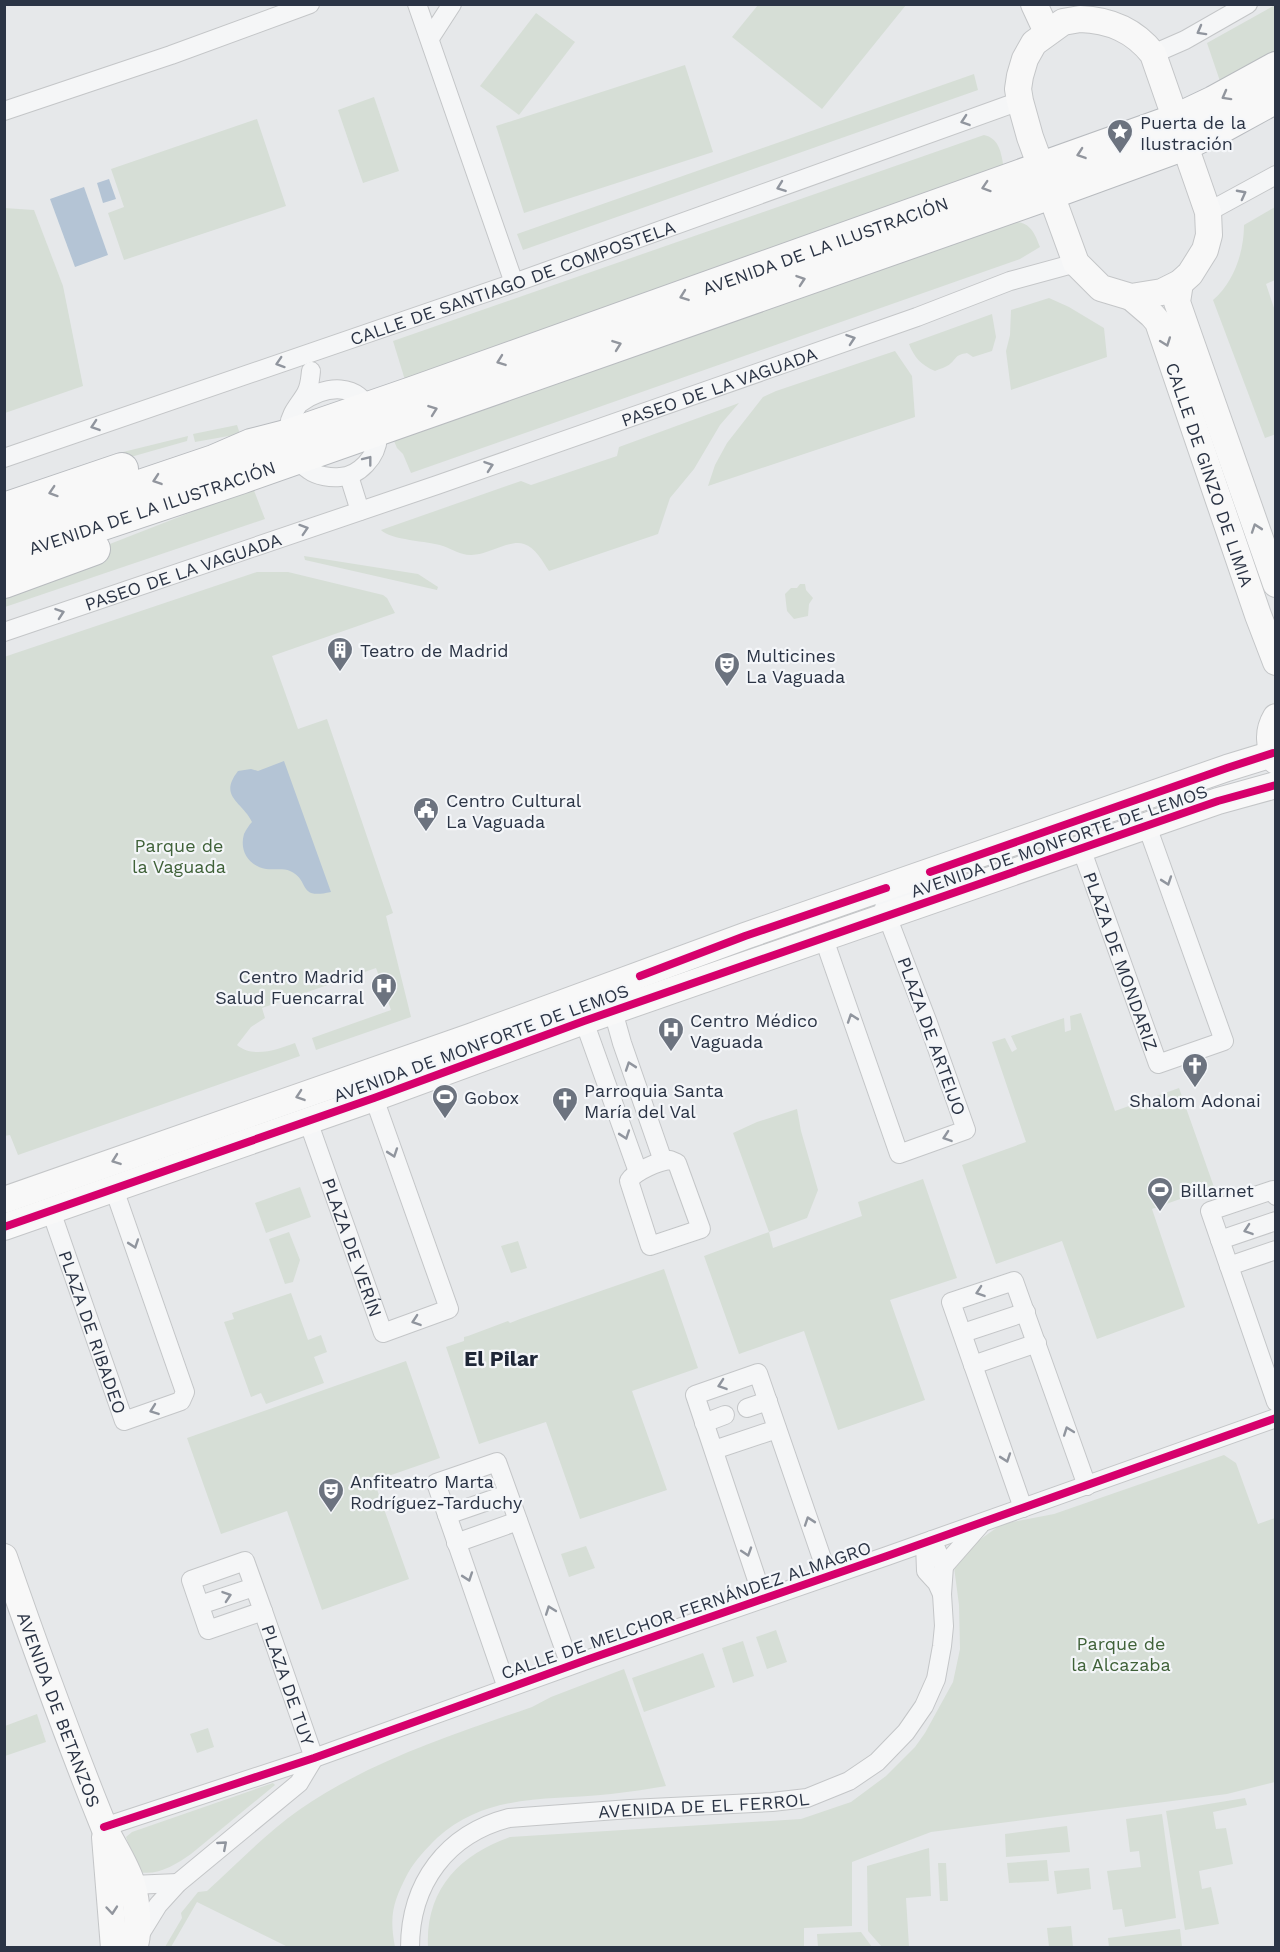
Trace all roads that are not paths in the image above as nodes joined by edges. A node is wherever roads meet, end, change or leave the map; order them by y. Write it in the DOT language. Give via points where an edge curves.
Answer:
graph roads {
  1 [pos="255,4"];
  2 [pos="310,4"];
  3 [pos="417,4"];
  4 [pos="452,4"];
  5 [pos="1034,4"];
  6 [pos="1248,4"];
  7 [pos="1076,12"];
  8 [pos="260,22"];
  9 [pos="1047,32"];
  10 [pos="430,38"];
  11 [pos="1153,54"];
  12 [pos="1275,69"];
  13 [pos="1275,97"];
  14 [pos="1020,101"];
  15 [pos="4,111"];
  16 [pos="1180,132"];
  17 [pos="1275,175"];
  18 [pos="1046,181"];
  19 [pos="1208,212"];
  20 [pos="1076,263"];
  21 [pos="514,283"];
  22 [pos="1180,283"];
  23 [pos="1131,297"];
  24 [pos="308,363"];
  25 [pos="340,389"];
  26 [pos="300,403"];
  27 [pos="373,418"];
  28 [pos="251,445"];
  29 [pos="294,446"];
  30 [pos="4,458"];
  31 [pos="349,476"];
  32 [pos="240,478"];
  33 [pos="4,509"];
  34 [pos="360,510"];
  35 [pos="4,532"];
  36 [pos="4,557"];
  37 [pos="4,582"];
  38 [pos="1275,584"];
  39 [pos="4,632"];
  40 [pos="1275,662"];
  41 [pos="1275,717"];
  42 [pos="1274,756"];
  43 [pos="1275,784"];
  44 [pos="1147,826"];
  45 [pos="1081,849"];
  46 [pos="951,865"];
  47 [pos="888,916"];
  48 [pos="824,939"];
  49 [pos="613,1011"];
  50 [pos="584,1021"];
  51 [pos="374,1098"];
  52 [pos="308,1121"];
  53 [pos="663,1161"];
  54 [pos="638,1172"];
  55 [pos="114,1189"];
  56 [pos="1275,1196"];
  57 [pos="4,1200"];
  58 [pos="51,1211"];
  59 [pos="1275,1221"];
  60 [pos="4,1227"];
  61 [pos="1220,1240"];
  62 [pos="1275,1250"];
  63 [pos="1229,1266"];
  64 [pos="1026,1312"];
  65 [pos="963,1333"];
  66 [pos="1037,1343"];
  67 [pos="973,1365"];
  68 [pos="768,1401"];
  69 [pos="1275,1402"];
  70 [pos="747,1408"];
  71 [pos="725,1415"];
  72 [pos="1275,1418"];
  73 [pos="704,1423"];
  74 [pos="777,1429"];
  75 [pos="714,1450"];
  76 [pos="1087,1486"];
  77 [pos="508,1494"];
  78 [pos="1023,1508"];
  79 [pos="447,1515"];
  80 [pos="518,1521"];
  81 [pos="985,1521"];
  82 [pos="928,1542"];
  83 [pos="456,1543"];
  84 [pos="887,1556"];
  85 [pos="4,1557"];
  86 [pos="935,1568"];
  87 [pos="828,1576"];
  88 [pos="254,1587"];
  89 [pos="763,1598"];
  90 [pos="200,1605"];
  91 [pos="263,1611"];
  92 [pos="570,1665"];
  93 [pos="507,1688"];
  94 [pos="314,1758"];
  95 [pos="104,1827"];
  96 [pos="108,1872"];
  97 [pos="178,1883"];
  98 [pos="132,1885"];
  99 [pos="129,1945"];
  100 [pos="410,1947"];
  1 -- 8 [label="street"];
  2 -- 8 [label="street"];
  3 -- 10 [label="street"];
  4 -- 10 [label="street"];
  5 -- 9 [label="street"];
  6 -- 11 [label="street, one-way"];
  7 -- 9 [label="street"];
  7 -- 11 [label="street" via="1116,24 1142,40"];
  8 -- 15 [label="street"];
  9 -- 14 [label="street" via="1034,43 1025,59"];
  10 -- 21 [label="street"];
  11 -- 16 [label="street"];
  12 -- 16 [label="highway, AVENIDA DE LA ILUSTRACIÓN, one-way" via="1214,102"];
  13 -- 16 [label="highway, AVENIDA DE LA ILUSTRACIÓN" via="1223,126"];
  14 -- 18 [label="street"];
  14 -- 21 [label="street, CALLE DE SANTIAGO DE COMPOSTELA, one-way"];
  16 -- 18 [label="highway, AVENIDA DE LA ILUSTRACIÓN"];
  16 -- 19 [label="street"];
  19 -- 17 [label="street, one-way"];
  18 -- 20 [label="street"];
  18 -- 27 [label="highway, AVENIDA DE LA ILUSTRACIÓN"];
  19 -- 22 [label="street" via="1205,250"];
  20 -- 23 [label="street" via="1101,288"];
  34 -- 20 [label="street, PASEO DE LA VAGUADA, one-way" via="917,317 1010,281"];
  21 -- 24 [label="street, CALLE DE SANTIAGO DE COMPOSTELA"];
  22 -- 23 [label="street" via="1155,294"];
  38 -- 22 [label="street, CALLE DE GINZO DE LIMIA, one-way" via="1177,302"];
  23 -- 40 [label="street, CALLE DE GINZO DE LIMIA, one-way" via="1158,322"];
  24 -- 25 [label="street" via="326,385"];
  24 -- 26 [label="street" via="310,386"];
  24 -- 30 [label="street, CALLE DE SANTIAGO DE COMPOSTELA, one-way"];
  25 -- 26 [label="street" via="322,390"];
  25 -- 27 [label="street" via="359,396"];
  26 -- 29 [label="street" via="290,419"];
  27 -- 29 [label="highway, AVENIDA DE LA ILUSTRACIÓN"];
  31 -- 27 [label="street, one-way" via="372,456 378,441"];
  28 -- 29 [label="highway, AVENIDA DE LA ILUSTRACIÓN"];
  28 -- 33 [label="highway, one-way" via="233,442 157,458"];
  28 -- 35 [label="highway, AVENIDA DE LA ILUSTRACIÓN, one-way"];
  29 -- 31 [label="street, AVENIDA DE LA ILUSTRACIÓN" via="301,464 312,472 330,477"];
  29 -- 32 [label="highway, AVENIDA DE LA ILUSTRACIÓN"];
  31 -- 34 [label="street"];
  32 -- 36 [label="highway, AVENIDA DE LA ILUSTRACIÓN"];
  32 -- 37 [label="highway" via="205,501"];
  39 -- 34 [label="street, PASEO DE LA VAGUADA, one-way"];
  41 -- 42 [label="street" via="1270,730"];
  42 -- 46 [label="street, AVENIDA DE MONFORTE DE LEMOS" via="1227,768"];
  43 -- 44 [label="street, AVENIDA DE MONFORTE DE LEMOS"];
  44 -- 45 [label="street, AVENIDA DE MONFORTE DE LEMOS"];
  44 -- 45 [label="street, PLAZA DE MONDARIZ, one-way" via="1224,1041 1158,1064"];
  45 -- 47 [label="street, AVENIDA DE MONFORTE DE LEMOS"];
  46 -- 47 [label="street" via="924,889 886,901"];
  46 -- 57 [label="street, AVENIDA DE MONFORTE DE LEMOS, one-way"];
  47 -- 48 [label="street, AVENIDA DE MONFORTE DE LEMOS"];
  47 -- 48 [label="street, PLAZA DE ARTEIJO, one-way" via="966,1130 899,1154"];
  48 -- 49 [label="street, AVENIDA DE MONFORTE DE LEMOS"];
  49 -- 50 [label="street, AVENIDA DE MONFORTE DE LEMOS"];
  53 -- 49 [label="street, one-way"];
  50 -- 51 [label="street, AVENIDA DE MONFORTE DE LEMOS"];
  50 -- 54 [label="street, one-way"];
  51 -- 52 [label="street, AVENIDA DE MONFORTE DE LEMOS"];
  51 -- 52 [label="street, PLAZA DE VERÍN, one-way" via="449,1309 382,1333"];
  52 -- 55 [label="street, AVENIDA DE MONFORTE DE LEMOS"];
  53 -- 54 [label="street"];
  53 -- 54 [label="street" via="677,1163 701,1229 650,1246 630,1186 630,1177"];
  55 -- 58 [label="street, AVENIDA DE MONFORTE DE LEMOS"];
  55 -- 58 [label="street, PLAZA DE RIBADEO, one-way" via="185,1392 181,1401 124,1421"];
  56 -- 61 [label="street" via="1273,1190 1210,1211"];
  58 -- 60 [label="street, AVENIDA DE MONFORTE DE LEMOS"];
  59 -- 61 [label="street, one-way"];
  61 -- 63 [label="street"];
  62 -- 63 [label="street"];
  63 -- 69 [label="street"];
  64 -- 65 [label="street"];
  64 -- 65 [label="street, one-way" via="1014,1281 951,1302"];
  64 -- 66 [label="street"];
  65 -- 67 [label="street"];
  66 -- 67 [label="street"];
  76 -- 66 [label="street, one-way"];
  67 -- 78 [label="street, one-way"];
  68 -- 70 [label="street"];
  68 -- 73 [label="street, one-way" via="758,1373 694,1395"];
  68 -- 74 [label="street"];
  71 -- 73 [label="street"];
  72 -- 76 [label="street, CALLE DE MELCHOR FERNÁNDEZ ALMAGRO"];
  73 -- 75 [label="street"];
  74 -- 75 [label="street"];
  87 -- 74 [label="street, one-way"];
  75 -- 89 [label="street, one-way"];
  76 -- 78 [label="street, CALLE DE MELCHOR FERNÁNDEZ ALMAGRO"];
  77 -- 79 [label="street"];
  77 -- 79 [label="street" via="497,1462 436,1483"];
  77 -- 80 [label="street"];
  78 -- 81 [label="street, CALLE DE MELCHOR FERNÁNDEZ ALMAGRO"];
  79 -- 83 [label="street"];
  80 -- 83 [label="street"];
  92 -- 80 [label="street, one-way"];
  81 -- 82 [label="street, CALLE DE MELCHOR FERNÁNDEZ ALMAGRO"];
  81 -- 86 [label="street"];
  82 -- 84 [label="street, CALLE DE MELCHOR FERNÁNDEZ ALMAGRO"];
  82 -- 86 [label="street, AVENIDA DE EL FERROL"];
  83 -- 93 [label="street, one-way"];
  84 -- 86 [label="street"];
  84 -- 87 [label="street, CALLE DE MELCHOR FERNÁNDEZ ALMAGRO"];
  85 -- 95 [label="street, AVENIDA DE BETANZOS"];
  86 -- 100 [label="street, AVENIDA DE EL FERROL" via="944,1626 940,1663 930,1694 906,1732 877,1762 849,1781 807,1798 493,1822 465,1837 435,1866 412,1914"];
  87 -- 89 [label="street, CALLE DE MELCHOR FERNÁNDEZ ALMAGRO"];
  90 -- 88 [label="street, one-way"];
  88 -- 90 [label="street, PLAZA DE TUY" via="245,1561 191,1580"];
  88 -- 91 [label="street, PLAZA DE TUY"];
  89 -- 92 [label="street, CALLE DE MELCHOR FERNÁNDEZ ALMAGRO"];
  90 -- 91 [label="street, PLAZA DE TUY" via="208,1630"];
  91 -- 94 [label="street, PLAZA DE TUY"];
  92 -- 93 [label="street, CALLE DE MELCHOR FERNÁNDEZ ALMAGRO"];
  93 -- 94 [label="street, CALLE DE MELCHOR FERNÁNDEZ ALMAGRO"];
  94 -- 95 [label="street, CALLE DE MELCHOR FERNÁNDEZ ALMAGRO"];
  97 -- 94 [label="street, one-way" via="299,1783"];
  95 -- 96 [label="street, AVENIDA DE BETANZOS"];
  95 -- 98 [label="street, AVENIDA DE BETANZOS"];
  96 -- 98 [label="street"];
  96 -- 99 [label="street, AVENIDA DE BETANZOS, one-way" via="112,1905"];
  97 -- 98 [label="street"];
  97 -- 99 [label="street"];
  98 -- 99 [label="street, AVENIDA DE BETANZOS" via="135,1903"];
}
